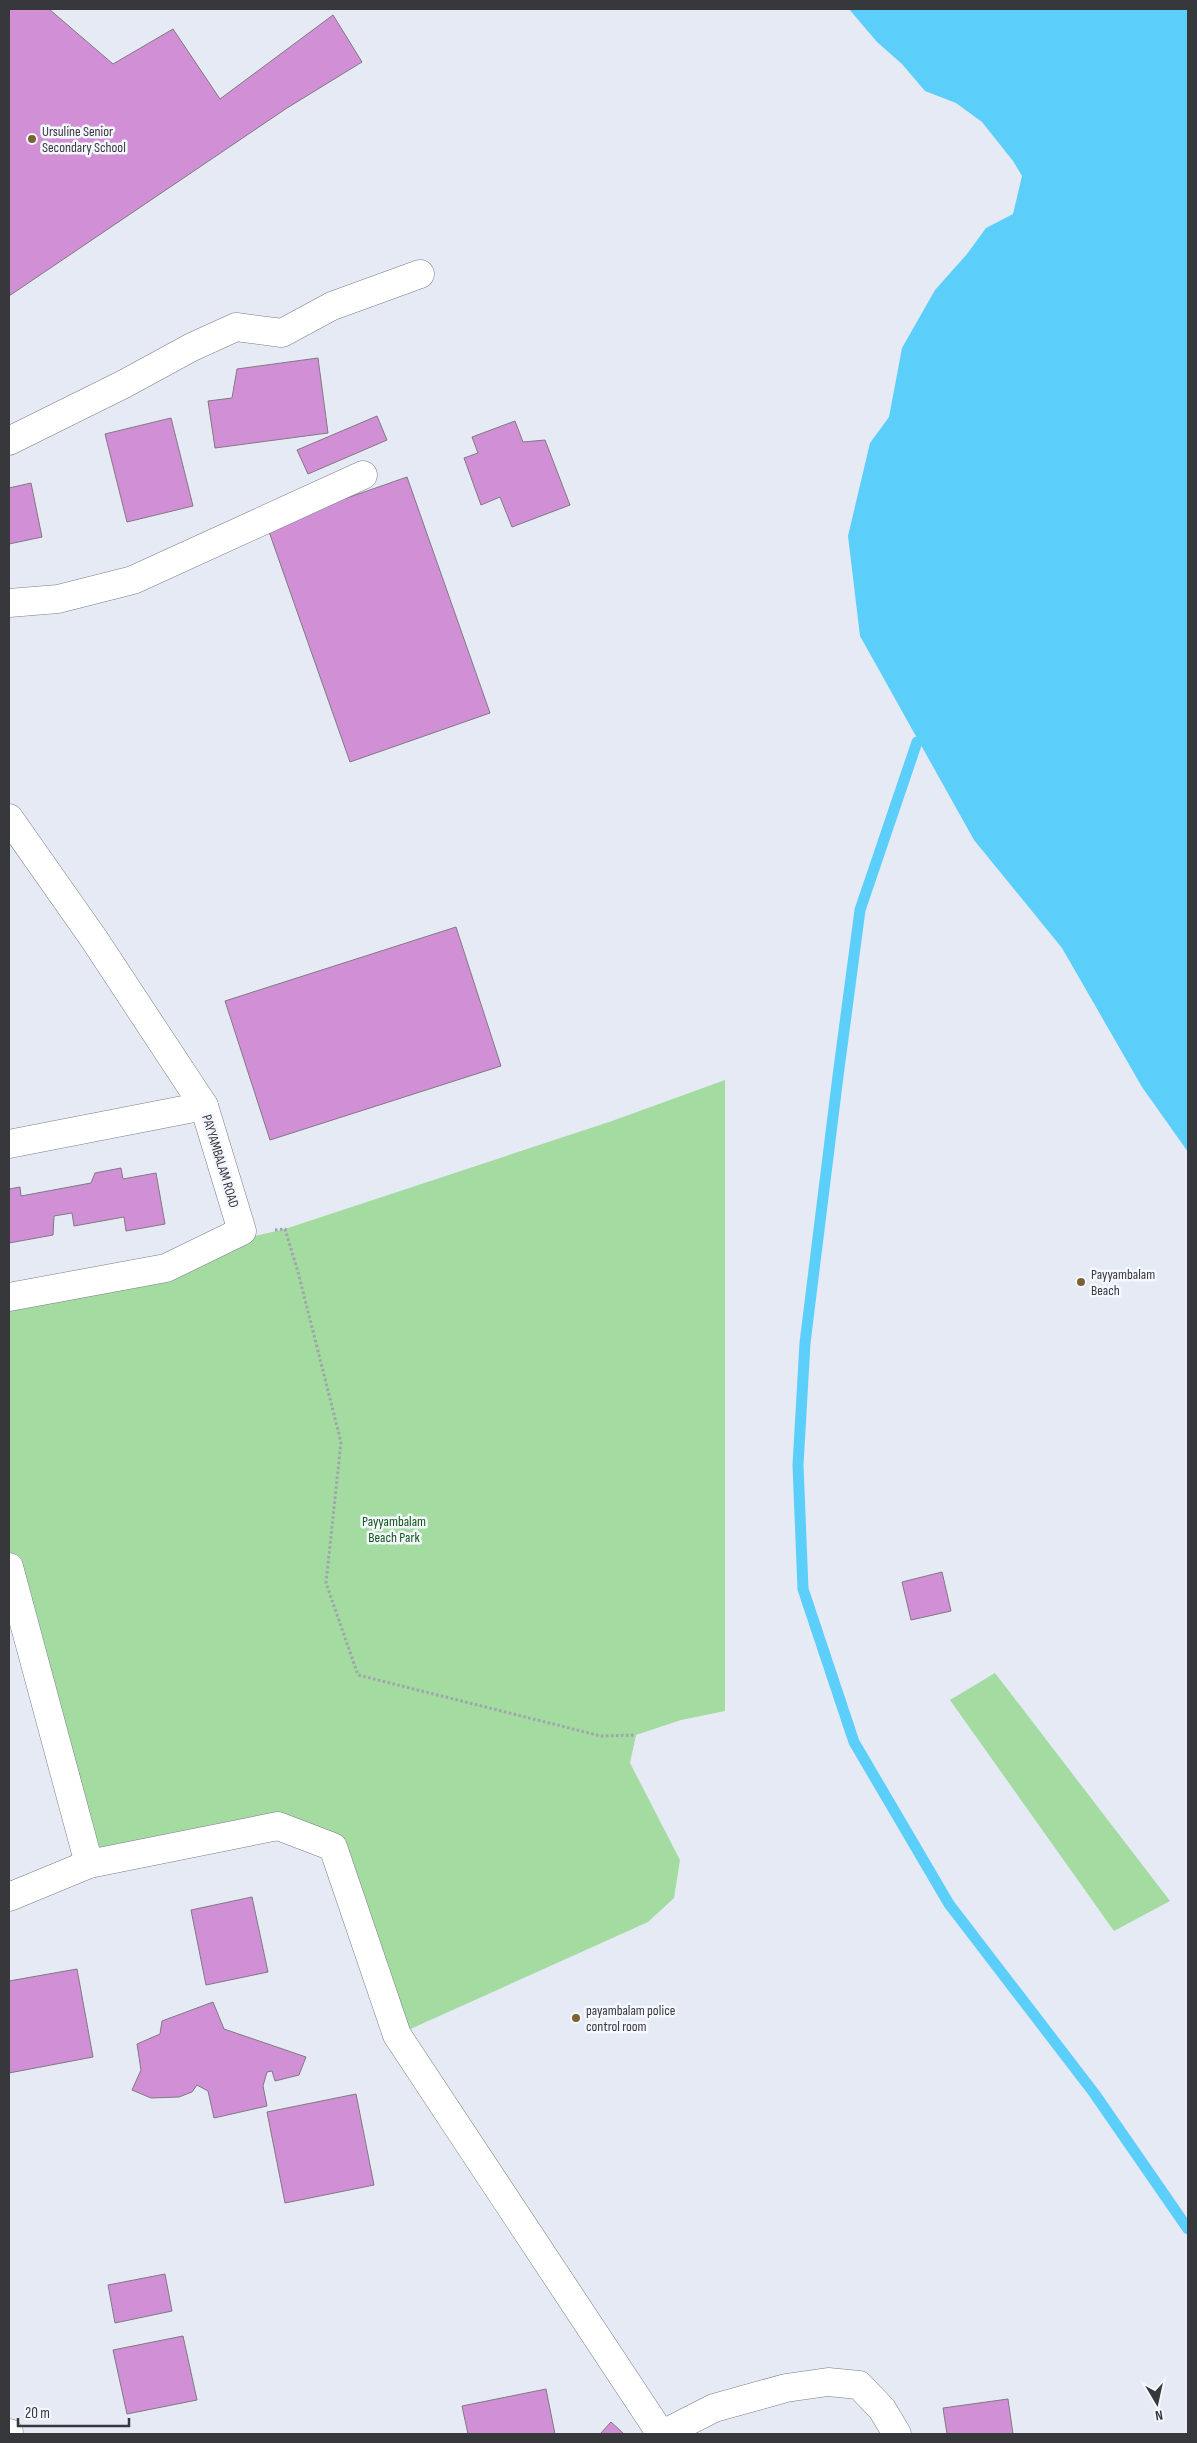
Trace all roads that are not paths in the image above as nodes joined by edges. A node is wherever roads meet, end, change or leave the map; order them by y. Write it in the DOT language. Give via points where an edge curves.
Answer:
graph roads {
  1 [pos="420,274"];
  2 [pos="9,441"];
  3 [pos="363,475"];
  4 [pos="9,603"];
  5 [pos="9,818"];
  6 [pos="204,1106"];
  7 [pos="9,1144"];
  8 [pos="9,1297"];
  9 [pos="9,1567"];
  10 [pos="89,1864"];
  11 [pos="9,1897"];
  12 [pos="662,2434"];
  13 [pos="898,2434"];
  1 -- 2 [label="main road" via="332,306 282,333 236,327"];
  3 -- 4 [label="main road" via="133,580 58,599"];
  5 -- 6 [label="main road, PAYYAMBALAM ROAD" via="94,939"];
  6 -- 7 [label="main road"];
  6 -- 8 [label="main road, PAYYAMBALAM ROAD" via="242,1230 166,1268"];
  9 -- 10 [label="main road"];
  10 -- 11 [label="main road"];
  10 -- 12 [label="main road" via="278,1826 332,1847 397,2035"];
  12 -- 13 [label="main road" via="714,2408 786,2388 828,2382 859,2384 882,2409"];
}
